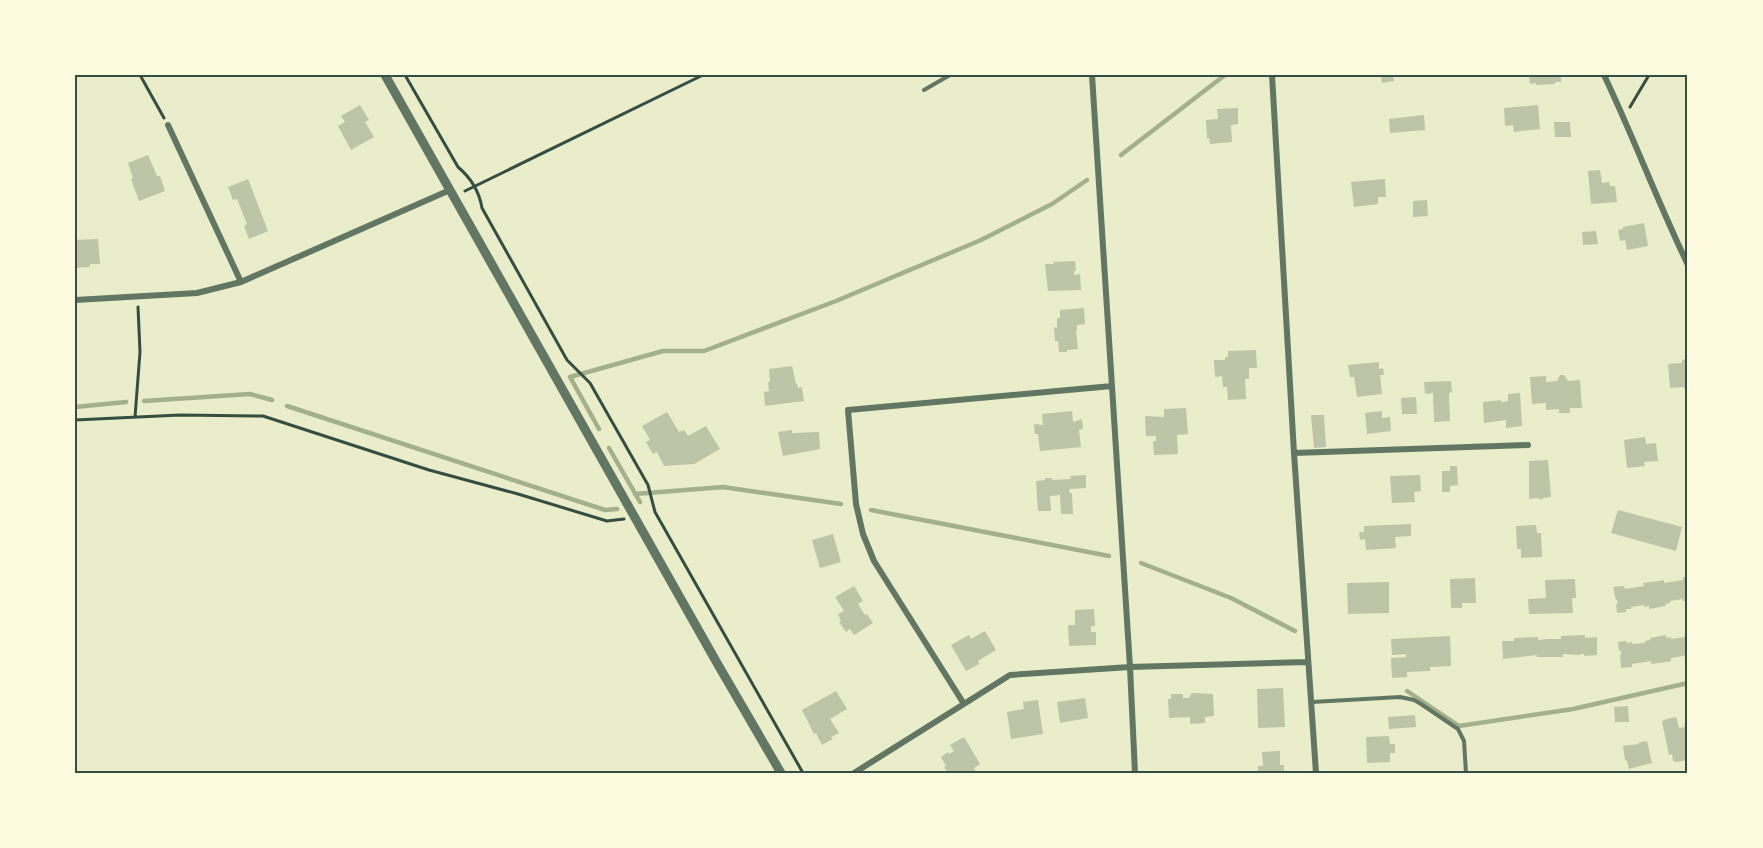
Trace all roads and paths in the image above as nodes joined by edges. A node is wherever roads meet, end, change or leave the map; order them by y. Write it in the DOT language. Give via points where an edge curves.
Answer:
graph roads {
  1 [pos="140,75"];
  2 [pos="385,75"];
  3 [pos="405,75"];
  4 [pos="703,75"];
  5 [pos="950,75"];
  6 [pos="1092,75"];
  7 [pos="1272,75"];
  8 [pos="1604,75"];
  9 [pos="1649,75"];
  10 [pos="924,90"];
  11 [pos="1624,117"];
  12 [pos="168,124"];
  13 [pos="476,186"];
  14 [pos="452,193"];
  15 [pos="1688,266"];
  16 [pos="241,282"];
  17 [pos="137,296"];
  18 [pos="75,300"];
  19 [pos="1112,386"];
  20 [pos="135,417"];
  21 [pos="75,420"];
  22 [pos="1527,445"];
  23 [pos="1294,453"];
  24 [pos="636,518"];
  25 [pos="1307,662"];
  26 [pos="1130,667"];
  27 [pos="1311,702"];
  28 [pos="964,704"];
  29 [pos="781,773"];
  30 [pos="803,773"];
  31 [pos="854,773"];
  32 [pos="1135,773"];
  33 [pos="1316,773"];
  34 [pos="1466,773"];
  1 -- 12 [label="path"];
  2 -- 14 [label="street"];
  3 -- 13 [label="path" via="458,166"];
  4 -- 13 [label="path"];
  5 -- 10 [label="lane"];
  6 -- 19 [label="street"];
  7 -- 23 [label="street"];
  8 -- 11 [label="street"];
  9 -- 11 [label="path"];
  11 -- 15 [label="street"];
  12 -- 16 [label="street"];
  13 -- 14 [label="path"];
  13 -- 30 [label="path" via="482,208 567,360 590,383 648,486 655,512"];
  14 -- 16 [label="street"];
  14 -- 24 [label="street"];
  16 -- 17 [label="street" via="197,293"];
  17 -- 18 [label="street"];
  17 -- 20 [label="path" via="140,352"];
  19 -- 26 [label="street"];
  19 -- 28 [label="street" via="848,410 856,504 863,534 874,561"];
  20 -- 21 [label="path"];
  20 -- 24 [label="path" via="263,416 429,470 607,521"];
  22 -- 23 [label="street"];
  23 -- 25 [label="street"];
  24 -- 29 [label="street"];
  25 -- 26 [label="street"];
  25 -- 27 [label="street"];
  26 -- 28 [label="street" via="1010,675"];
  26 -- 32 [label="street"];
  27 -- 33 [label="street"];
  27 -- 34 [label="lane" via="1400,697 1414,700 1458,729 1464,741"];
  28 -- 31 [label="street"];
}
